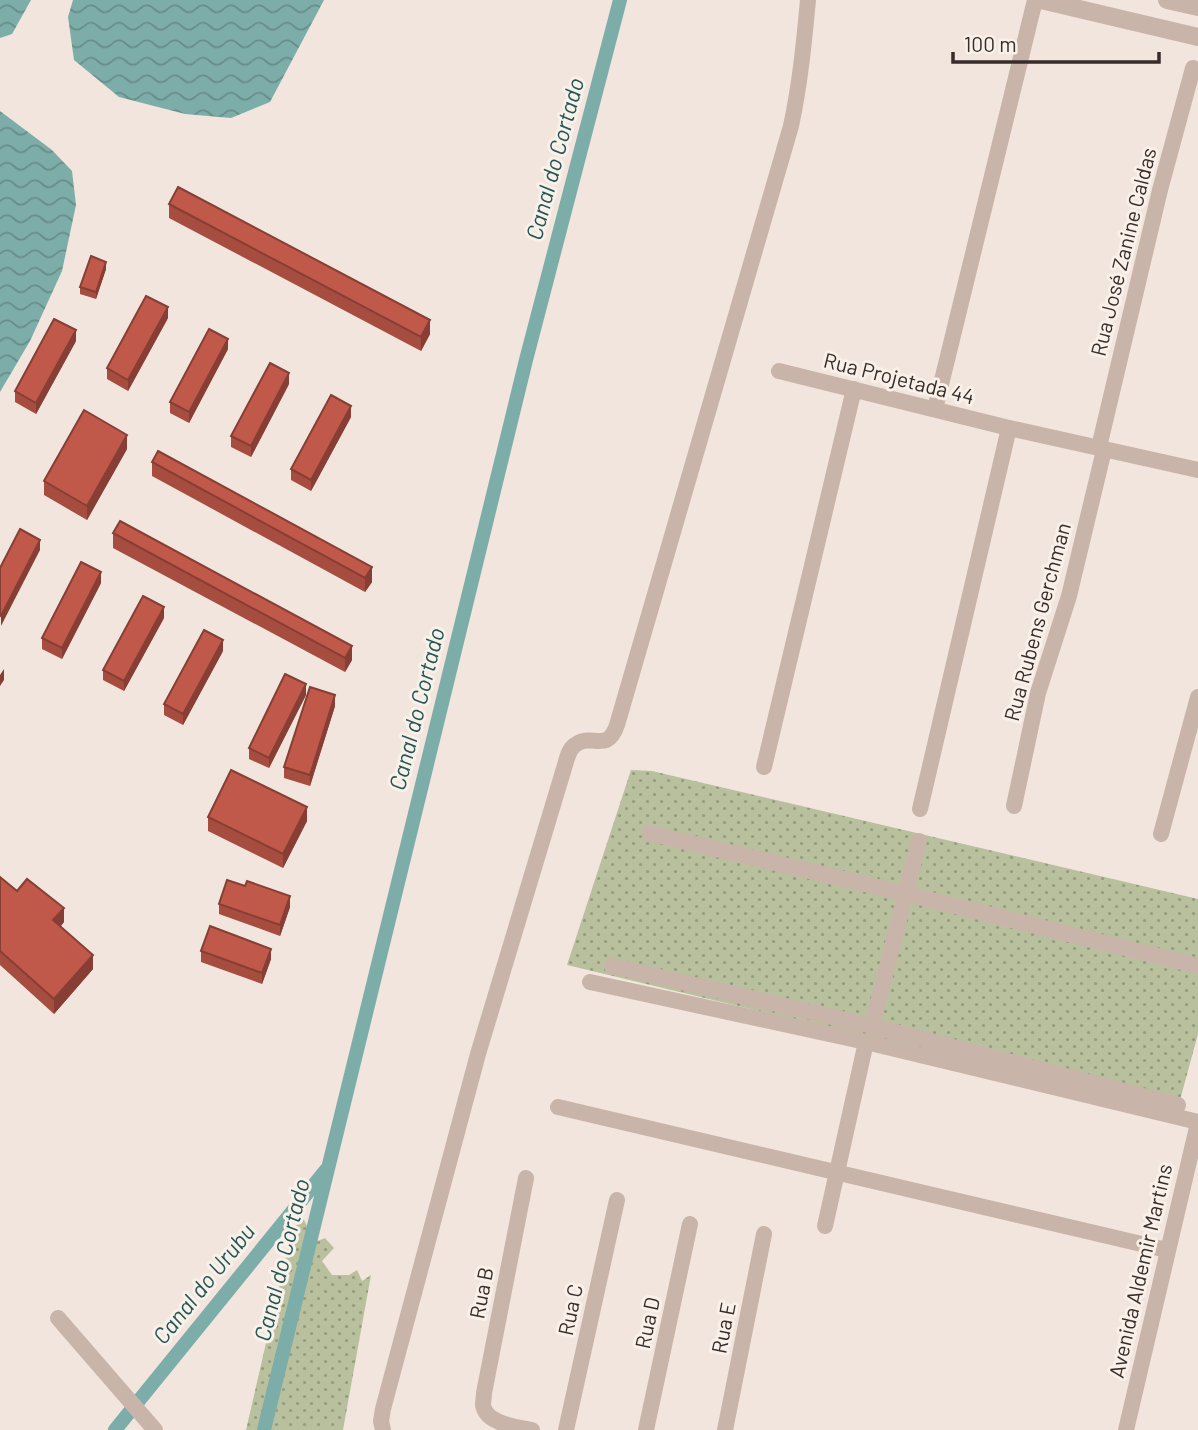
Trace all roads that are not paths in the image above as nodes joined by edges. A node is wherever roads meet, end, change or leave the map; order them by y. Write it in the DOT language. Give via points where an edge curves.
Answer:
graph roads {
  1 [pos="808,0"];
  2 [pos="1035,0"];
  3 [pos="1041,0"];
  4 [pos="1167,0"];
  5 [pos="1198,7"];
  6 [pos="1198,37"];
  7 [pos="1193,68"];
  8 [pos="779,370"];
  9 [pos="855,390"];
  10 [pos="935,409"];
  11 [pos="1009,428"];
  12 [pos="1101,449"];
  13 [pos="1198,470"];
  14 [pos="1198,697"];
  15 [pos="764,767"];
  16 [pos="1014,806"];
  17 [pos="920,809"];
  18 [pos="649,833"];
  19 [pos="1161,834"];
  20 [pos="919,841"];
  21 [pos="906,894"];
  22 [pos="612,966"];
  23 [pos="1198,966"];
  24 [pos="590,982"];
  25 [pos="872,1026"];
  26 [pos="866,1042"];
  27 [pos="1178,1104"];
  28 [pos="558,1107"];
  29 [pos="1198,1122"];
  30 [pos="837,1171"];
  31 [pos="526,1178"];
  32 [pos="617,1200"];
  33 [pos="690,1224"];
  34 [pos="825,1226"];
  35 [pos="764,1234"];
  36 [pos="1167,1250"];
  37 [pos="58,1318"];
  38 [pos="155,1430"];
  39 [pos="383,1430"];
  40 [pos="532,1430"];
  41 [pos="566,1430"];
  42 [pos="646,1430"];
  43 [pos="725,1430"];
  44 [pos="1126,1430"];
  1 -- 39 [label="street" via="798,90 784,151 621,712 608,740 575,744 565,765 478,1054 383,1409"];
  2 -- 10 [label="street"];
  3 -- 6 [label="street"];
  4 -- 5 [label="street"];
  7 -- 12 [label="street, Rua José Zanine Caldas"];
  8 -- 9 [label="street, Rua Projetada 44"];
  9 -- 10 [label="street, Rua Projetada 44"];
  9 -- 15 [label="street"];
  10 -- 11 [label="street, Rua Projetada 44"];
  11 -- 12 [label="street, Rua Projetada 44"];
  11 -- 17 [label="street"];
  12 -- 13 [label="street, Rua Projetada 44"];
  12 -- 16 [label="street, Rua Rubens Gerchman" via="1069,596 1038,693"];
  14 -- 19 [label="street"];
  18 -- 21 [label="street"];
  20 -- 21 [label="street"];
  21 -- 23 [label="street"];
  21 -- 25 [label="street"];
  22 -- 25 [label="street"];
  24 -- 26 [label="street"];
  25 -- 27 [label="street"];
  26 -- 29 [label="street"];
  26 -- 30 [label="street"];
  28 -- 30 [label="street"];
  29 -- 36 [label="street, Avenida Aldemir Martins"];
  30 -- 34 [label="street"];
  30 -- 36 [label="street"];
  31 -- 40 [label="street, Rua B" via="483,1405 487,1415"];
  32 -- 41 [label="street, Rua C"];
  33 -- 42 [label="street, Rua D"];
  35 -- 43 [label="street, Rua E"];
  36 -- 44 [label="street, Avenida Aldemir Martins"];
  37 -- 38 [label="street"];
}
